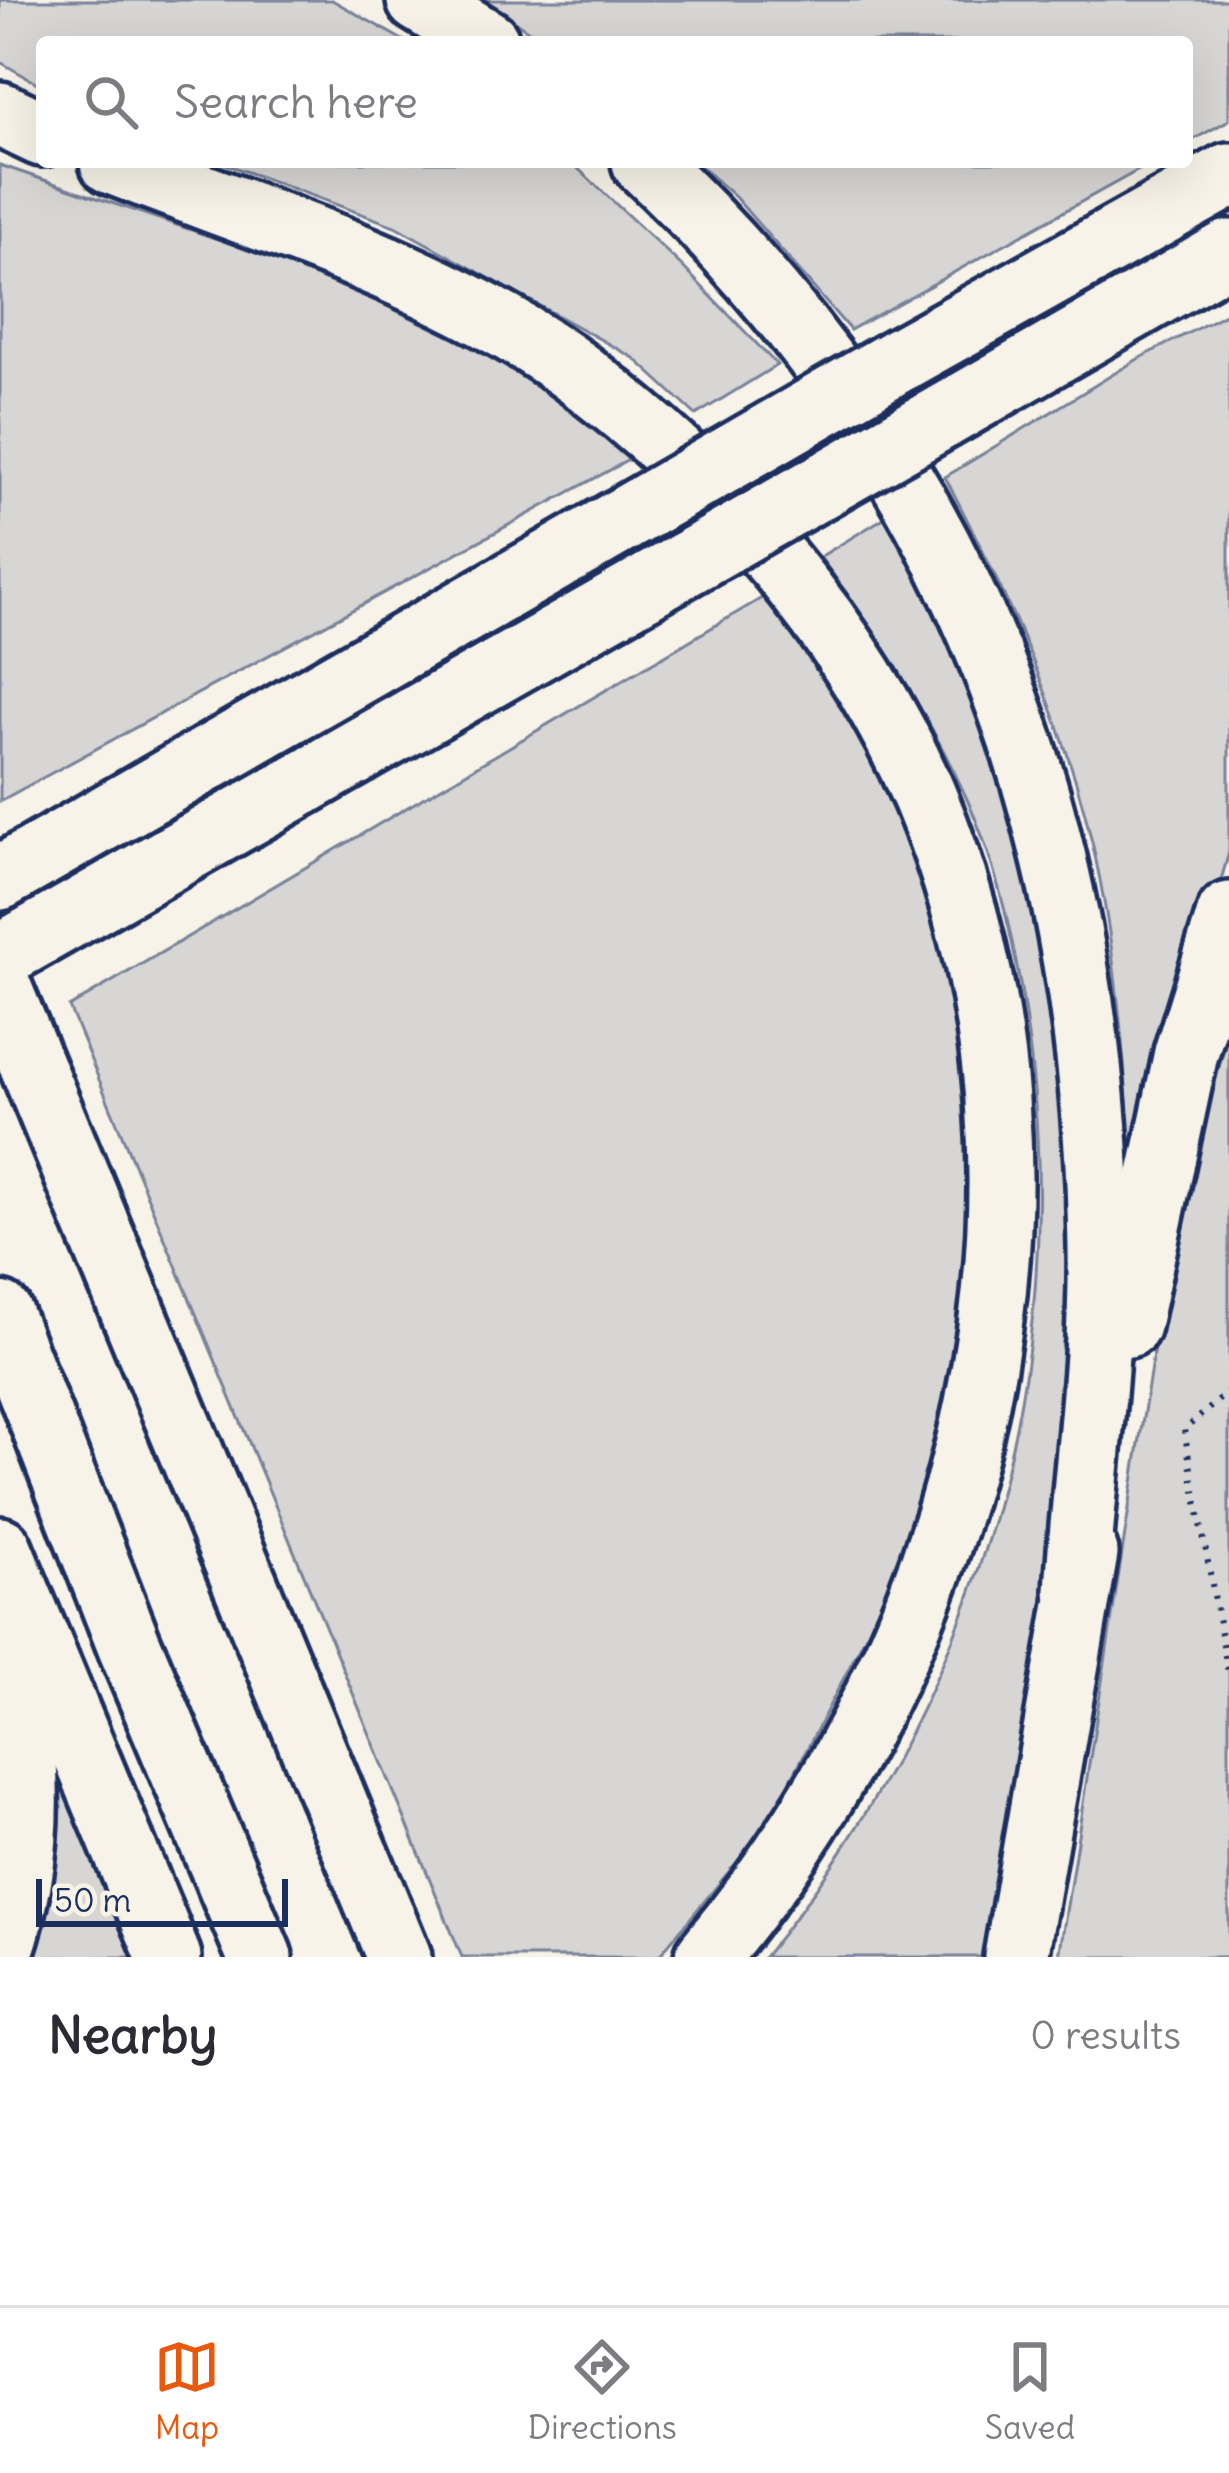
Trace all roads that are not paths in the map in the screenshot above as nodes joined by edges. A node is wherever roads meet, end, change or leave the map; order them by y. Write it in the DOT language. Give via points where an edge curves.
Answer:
graph roads {
  1 [pos="419,0"];
  2 [pos="478,36"];
  3 [pos="0,114"];
  4 [pos="36,131"];
  5 [pos="127,168"];
  6 [pos="650,168"];
  7 [pos="1229,175"];
  8 [pos="1229,252"];
  9 [pos="7,874"];
  10 [pos="1229,914"];
  11 [pos="20,944"];
  12 [pos="0,989"];
  13 [pos="0,1314"];
  14 [pos="0,1549"];
  15 [pos="1077,1591"];
  16 [pos="0,1633"];
  17 [pos="0,1955"];
  18 [pos="169,1957"];
  19 [pos="260,1957"];
  20 [pos="399,1957"];
  21 [pos="707,1957"];
  22 [pos="1016,1957"];
  1 -- 2 [label="highway"];
  3 -- 4 [label="highway"];
  5 -- 21 [label="highway" via="442,297 579,375 649,430 725,501 810,605 883,717 946,857 990,1034 1000,1138 1000,1251 971,1443 916,1610 872,1711 795,1845"];
  6 -- 15 [label="highway" via="801,326 865,420 937,536 1028,757 1063,891 1094,1132 1098,1328"];
  7 -- 9 [label="highway, bridge"];
  8 -- 11 [label="highway, bridge"];
  10 -- 15 [label="highway" via="1160,1158"];
  12 -- 20 [label="highway"];
  13 -- 19 [label="highway"];
  14 -- 18 [label="highway"];
  15 -- 22 [label="highway"];
  16 -- 17 [label="highway" via="26,1752 27,1834 18,1904"];
}
